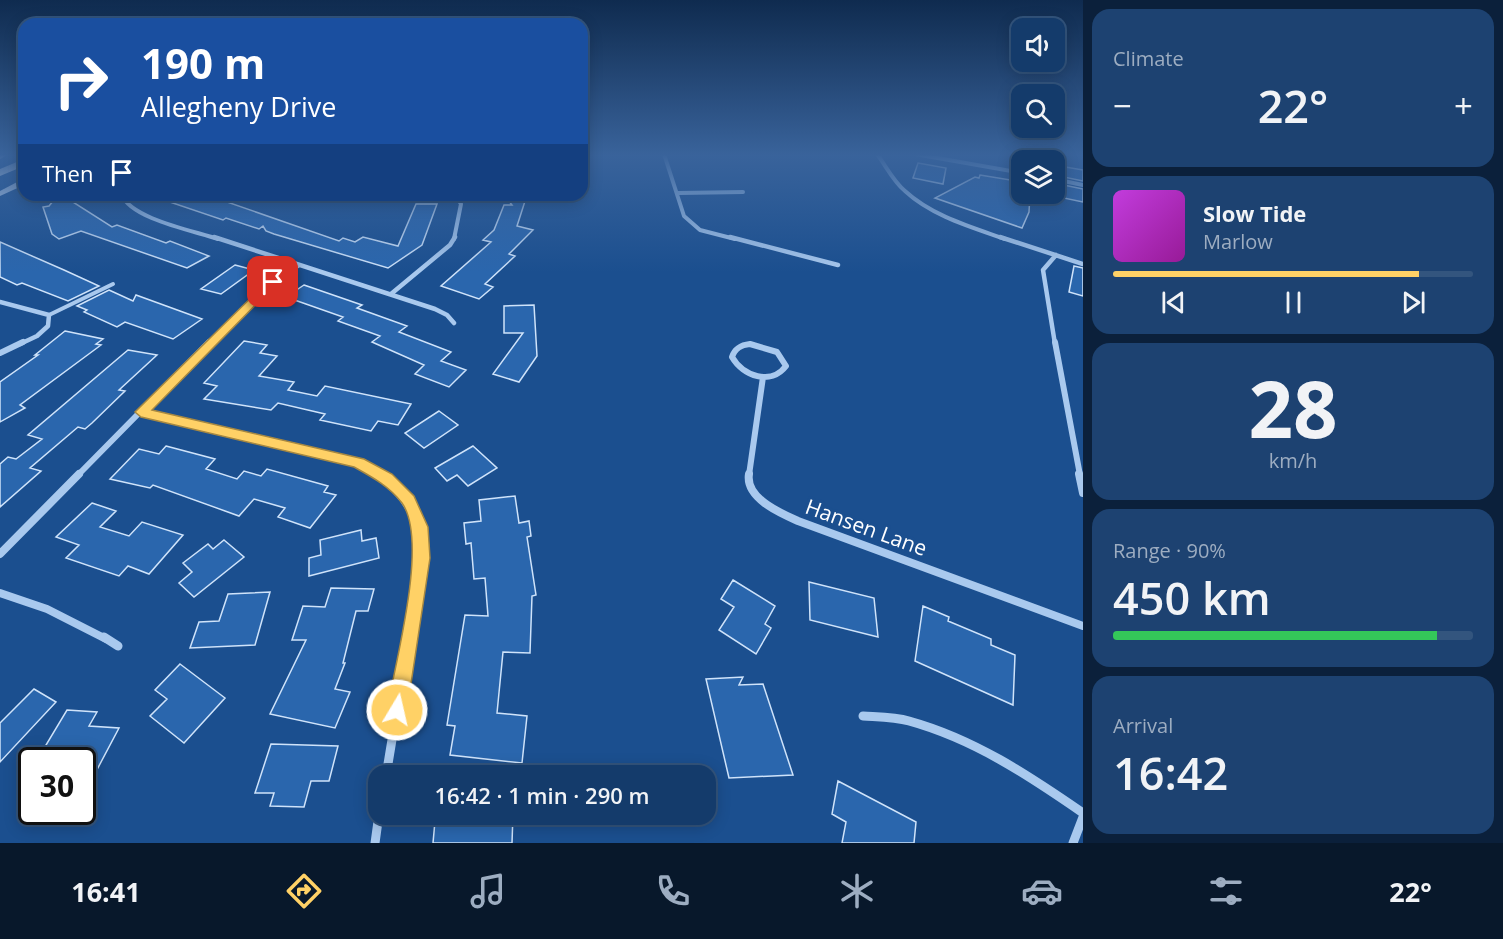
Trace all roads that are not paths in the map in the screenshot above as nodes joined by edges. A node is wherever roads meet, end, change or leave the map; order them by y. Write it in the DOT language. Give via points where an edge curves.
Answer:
graph roads {
  1 [pos="678,193"];
  2 [pos="907,193"];
  3 [pos="124,201"];
  4 [pos="459,201"];
  5 [pos="1056,255"];
  6 [pos="299,264"];
  7 [pos="1083,264"];
  8 [pos="838,265"];
  9 [pos="113,284"];
  10 [pos="391,294"];
  11 [pos="0,302"];
  12 [pos="49,315"];
  13 [pos="454,323"];
  14 [pos="0,353"];
  15 [pos="763,377"];
  16 [pos="141,412"];
  17 [pos="1083,493"];
  18 [pos="0,555"];
  19 [pos="0,593"];
  20 [pos="1083,626"];
  21 [pos="118,646"];
  22 [pos="863,716"];
  23 [pos="388,765"];
  24 [pos="1083,815"];
  25 [pos="377,825"];
  26 [pos="375,843"];
  27 [pos="1073,843"];
  1 -- 8 [label="street" via="684,216 700,230"];
  2 -- 5 [label="street" via="954,220"];
  3 -- 6 [label="street" via="144,215"];
  4 -- 10 [label="street" via="455,237"];
  5 -- 7 [label="street"];
  5 -- 17 [label="street" via="1043,270 1043,281"];
  6 -- 10 [label="street"];
  6 -- 16 [label="street" via="273,282"];
  9 -- 12 [label="lane"];
  10 -- 13 [label="street" via="435,309"];
  11 -- 12 [label="street"];
  12 -- 14 [label="street" via="48,326 37,336"];
  15 -- 15 [label="street" via="784,371 781,355 759,344 736,348 732,357 738,368"];
  15 -- 20 [label="street, Hansen Lane" via="748,479 752,491 770,508"];
  16 -- 18 [label="street"];
  16 -- 23 [label="street" via="358,463 387,478 409,501 420,527 422,558"];
  19 -- 21 [label="street" via="72,618"];
  22 -- 24 [label="street" via="907,720 967,742 1020,769"];
  24 -- 27 [label="street"];
  25 -- 26 [label="street"];
}
